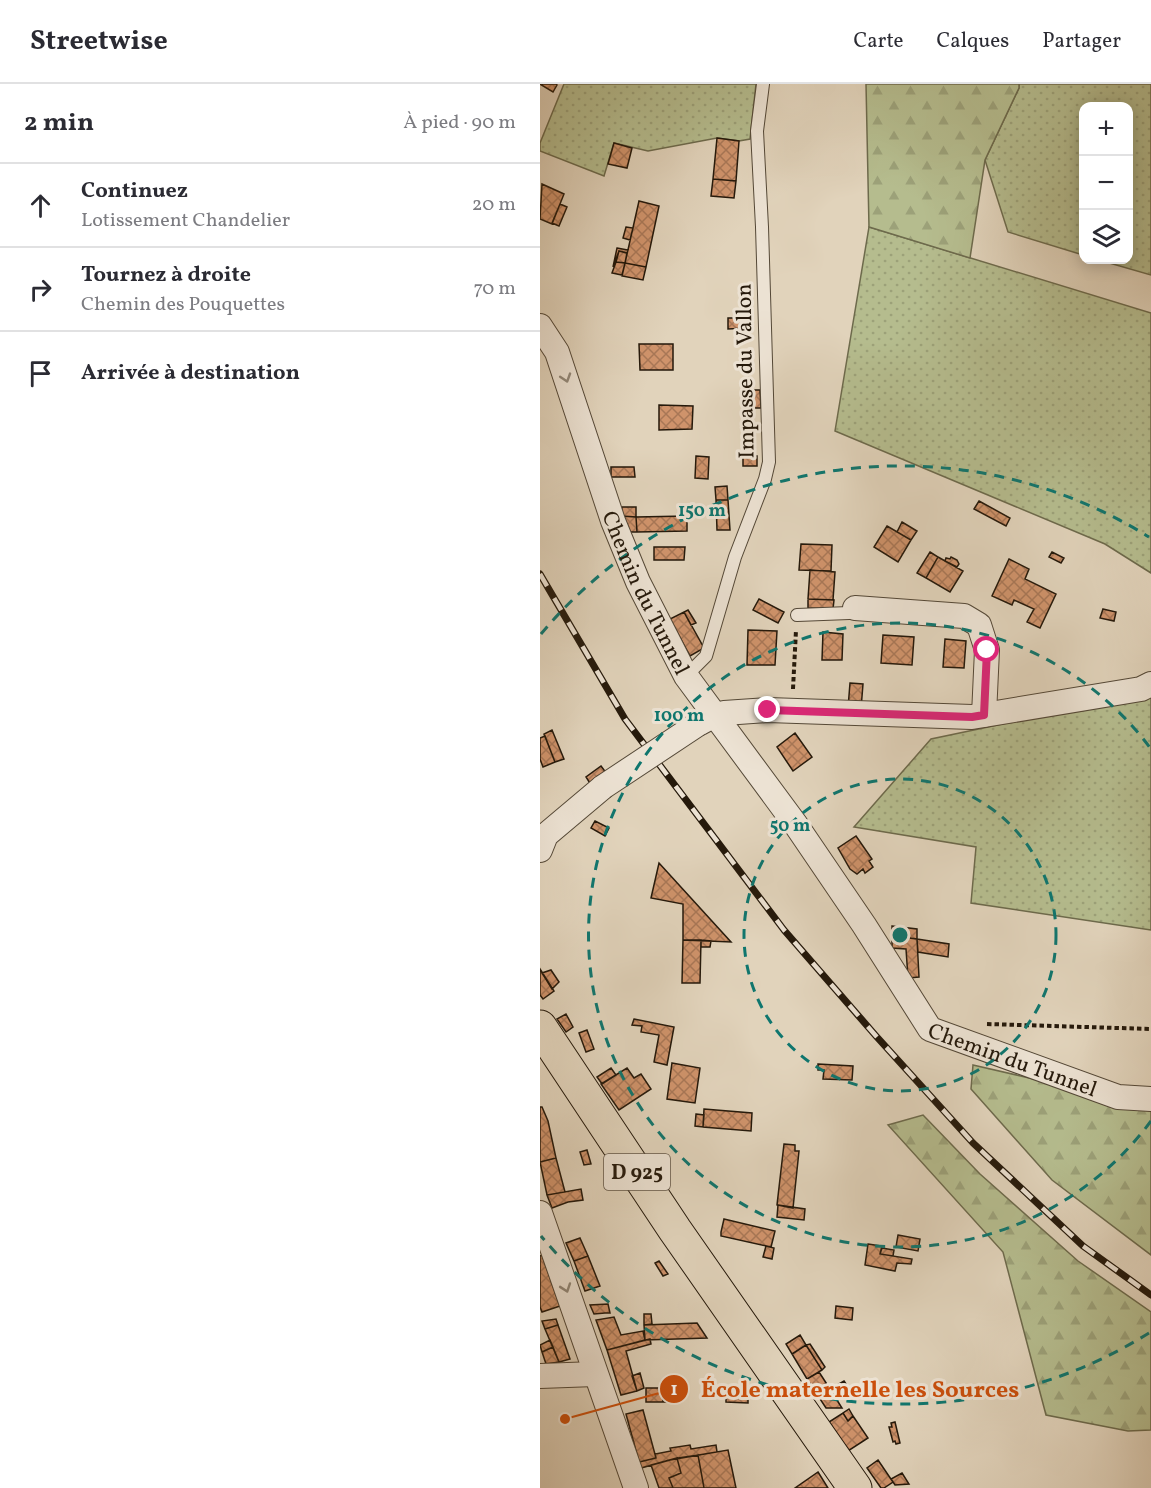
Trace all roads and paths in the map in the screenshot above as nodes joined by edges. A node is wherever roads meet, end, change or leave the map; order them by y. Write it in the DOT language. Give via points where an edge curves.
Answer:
graph roads {
  1 [pos="763,84"];
  2 [pos="540,326"];
  3 [pos="855,608"];
  4 [pos="797,615"];
  5 [pos="686,676"];
  6 [pos="794,676"];
  7 [pos="1151,684"];
  8 [pos="984,715"];
  9 [pos="706,720"];
  10 [pos="540,850"];
  11 [pos="985,1024"];
  12 [pos="540,1027"];
  13 [pos="1151,1029"];
  14 [pos="1151,1099"];
  15 [pos="540,1213"];
  16 [pos="595,1374"];
  17 [pos="540,1376"];
  18 [pos="636,1488"];
  19 [pos="855,1488"];
  1 -- 5 [label="lane, Impasse du Vallon" via="757,131 769,462 706,656"];
  2 -- 5 [label="street, Chemin du Tunnel, one-way" via="557,352 613,521 638,582"];
  3 -- 4 [label="lane" via="849,613"];
  3 -- 8 [label="street" via="964,616 979,625 987,650"];
  4 -- 6 [label="path"];
  5 -- 9 [label="street, Chemin du Tunnel"];
  7 -- 8 [label="street" via="1141,689"];
  8 -- 9 [label="street" via="768,710 739,711"];
  9 -- 10 [label="street, bridge" via="603,787 546,835"];
  9 -- 14 [label="street, Chemin du Tunnel" via="796,825 930,1029 1118,1097"];
  11 -- 13 [label="path"];
  12 -- 19 [label="main road, D 925" via="675,1230"];
  15 -- 16 [label="street, one-way"];
  16 -- 17 [label="street"];
  16 -- 18 [label="street"];
}
